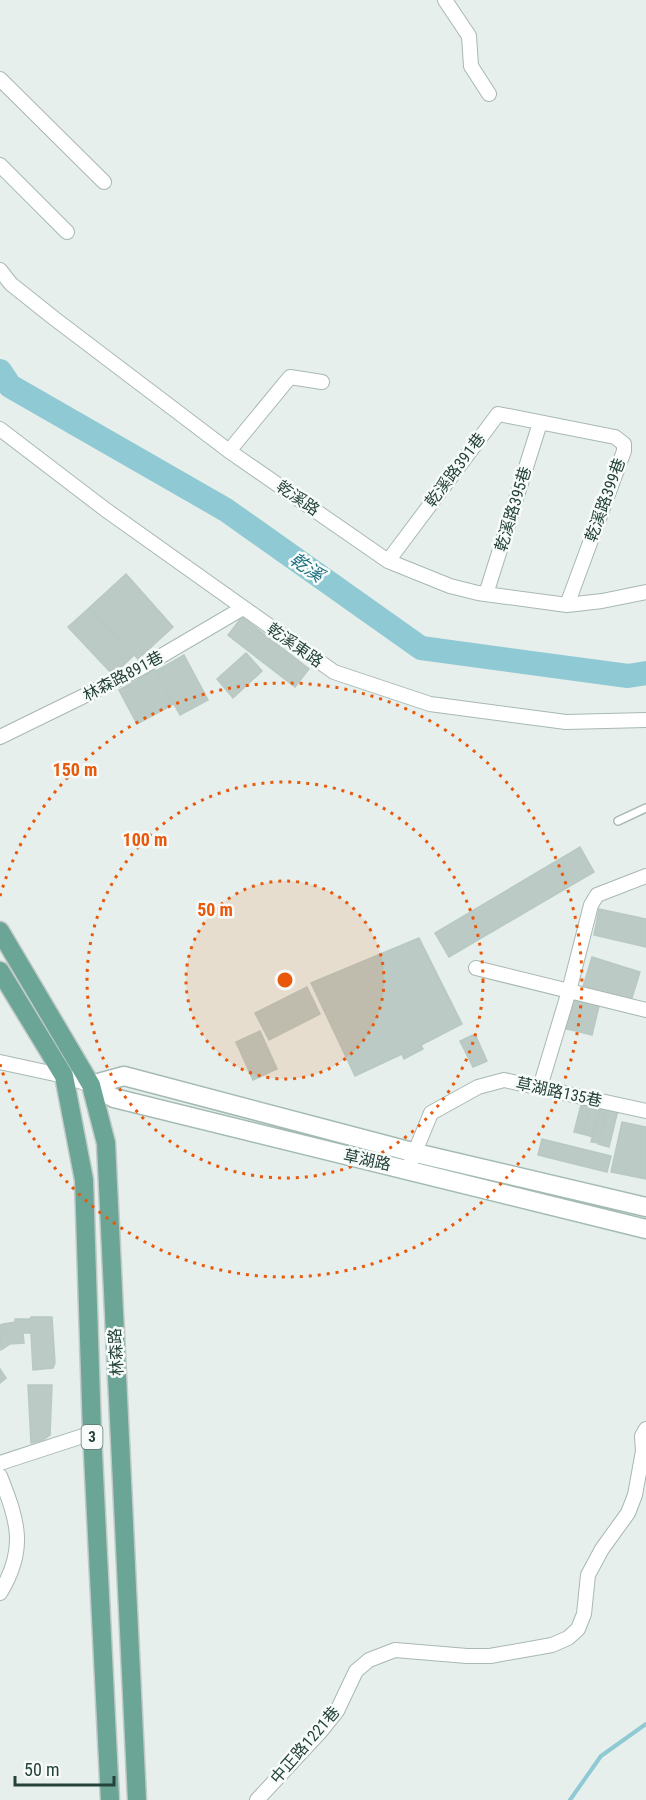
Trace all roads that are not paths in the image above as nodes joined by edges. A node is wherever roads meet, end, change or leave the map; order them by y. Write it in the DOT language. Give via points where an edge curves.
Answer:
graph roads {
  1 [pos="445,0"];
  2 [pos="0,79"];
  3 [pos="489,94"];
  4 [pos="0,165"];
  5 [pos="104,182"];
  6 [pos="67,232"];
  7 [pos="0,270"];
  8 [pos="322,382"];
  9 [pos="540,423"];
  10 [pos="0,429"];
  11 [pos="230,451"];
  12 [pos="388,561"];
  13 [pos="646,592"];
  14 [pos="486,594"];
  15 [pos="567,605"];
  16 [pos="243,608"];
  17 [pos="646,720"];
  18 [pos="0,737"];
  19 [pos="646,808"];
  20 [pos="618,820"];
  21 [pos="646,876"];
  22 [pos="0,931"];
  23 [pos="476,968"];
  24 [pos="0,971"];
  25 [pos="569,991"];
  26 [pos="646,1010"];
  27 [pos="0,1062"];
  28 [pos="64,1076"];
  29 [pos="90,1085"];
  30 [pos="540,1088"];
  31 [pos="646,1111"];
  32 [pos="412,1161"];
  33 [pos="646,1207"];
  34 [pos="646,1228"];
  35 [pos="646,1429"];
  36 [pos="92,1433"];
  37 [pos="0,1463"];
  38 [pos="0,1476"];
  39 [pos="0,1593"];
  40 [pos="110,1800"];
  41 [pos="137,1800"];
  42 [pos="256,1800"];
  1 -- 3 [label="street" via="469,36 471,66"];
  2 -- 5 [label="street"];
  4 -- 6 [label="street"];
  7 -- 11 [label="street, 乾溪路" via="11,284 55,319"];
  8 -- 11 [label="street" via="290,377"];
  9 -- 12 [label="street, 乾溪路391巷" via="495,416"];
  9 -- 14 [label="street, 乾溪路395巷"];
  9 -- 15 [label="street, 乾溪路399巷" via="615,437 624,447"];
  10 -- 16 [label="street, 乾溪東路"];
  11 -- 12 [label="street, 乾溪路"];
  12 -- 14 [label="street, 乾溪路" via="450,586"];
  13 -- 15 [label="street, 乾溪路"];
  14 -- 15 [label="street, 乾溪路"];
  16 -- 17 [label="street, 乾溪東路" via="334,672 430,704 566,722"];
  16 -- 18 [label="street, 林森路891巷" via="139,669"];
  19 -- 20 [label="lane"];
  21 -- 25 [label="street" via="597,895"];
  22 -- 29 [label="main road, 林森路 / 3"];
  23 -- 25 [label="street"];
  24 -- 28 [label="main road, 林森路 / 3"];
  25 -- 26 [label="street"];
  25 -- 30 [label="street"];
  27 -- 28 [label="street"];
  28 -- 29 [label="street"];
  28 -- 36 [label="main road, 林森路 / 3" via="84,1180"];
  29 -- 32 [label="street, 草湖路" via="124,1076"];
  29 -- 41 [label="main road, 林森路 / 3" via="106,1143"];
  30 -- 31 [label="street, 草湖路135巷"];
  30 -- 32 [label="street, 草湖路135巷" via="504,1080 478,1087 431,1113"];
  32 -- 33 [label="street, 草湖路"];
  32 -- 34 [label="street, 草湖路"];
  35 -- 42 [label="street, 中正路1221巷" via="635,1495 628,1513 588,1575 584,1614 578,1629 552,1645 490,1656 394,1650 369,1660 356,1671 337,1711 321,1731"];
  36 -- 37 [label="street"];
  36 -- 40 [label="main road, 林森路 / 3"];
  38 -- 39 [label="street" via="18,1530 9,1579"];
}
